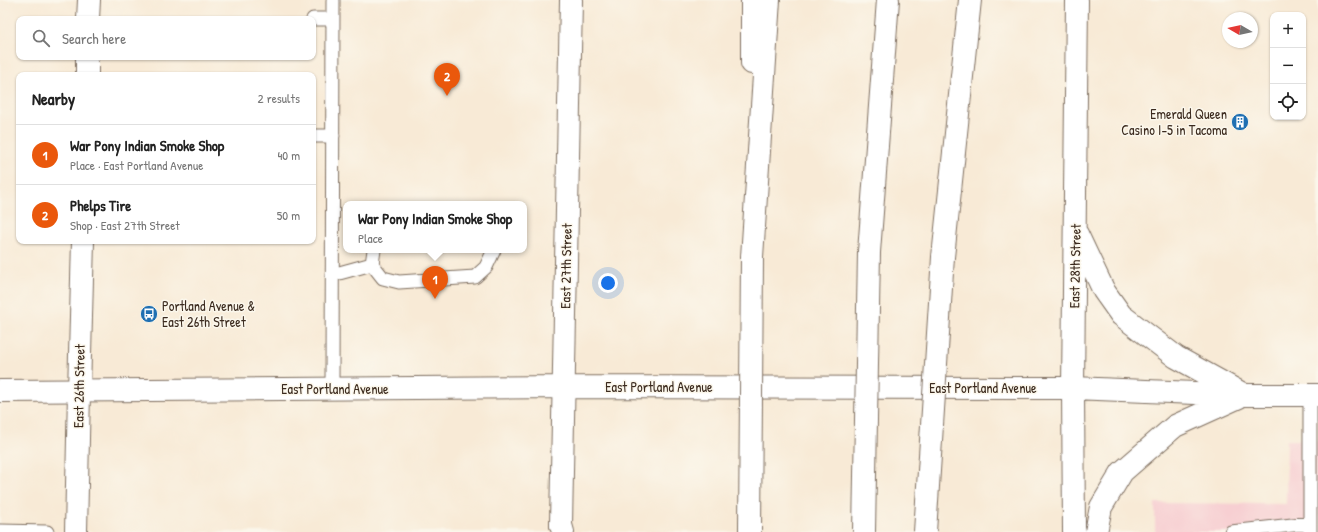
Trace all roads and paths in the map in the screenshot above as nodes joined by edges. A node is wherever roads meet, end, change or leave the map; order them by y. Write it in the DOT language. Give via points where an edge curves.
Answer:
graph roads {
  1 [pos="89,0"];
  2 [pos="333,0"];
  3 [pos="571,0"];
  4 [pos="752,0"];
  5 [pos="770,0"];
  6 [pos="888,0"];
  7 [pos="970,0"];
  8 [pos="1077,0"];
  9 [pos="88,16"];
  10 [pos="316,19"];
  11 [pos="333,19"];
  12 [pos="88,60"];
  13 [pos="87,72"];
  14 [pos="316,136"];
  15 [pos="333,136"];
  16 [pos="1075,230"];
  17 [pos="83,244"];
  18 [pos="374,253"];
  19 [pos="493,253"];
  20 [pos="752,257"];
  21 [pos="372,264"];
  22 [pos="332,275"];
  23 [pos="564,387"];
  24 [pos="1073,388"];
  25 [pos="332,389"];
  26 [pos="0,391"];
  27 [pos="78,392"];
  28 [pos="1244,395"];
  29 [pos="1314,395"];
  30 [pos="1310,527"];
  31 [pos="562,530"];
  32 [pos="1264,530"];
  33 [pos="0,531"];
  34 [pos="47,532"];
  35 [pos="76,532"];
  36 [pos="750,532"];
  37 [pos="864,532"];
  38 [pos="925,532"];
  39 [pos="1074,532"];
  40 [pos="1096,532"];
  41 [pos="1231,532"];
  1 -- 9 [label="main road"];
  2 -- 11 [label="lane"];
  3 -- 23 [label="main road, East 27th Street"];
  4 -- 20 [label="main road"];
  5 -- 20 [label="main road"];
  6 -- 37 [label="main road, bridge" via="869,252"];
  7 -- 38 [label="main road, bridge" via="943,257"];
  8 -- 16 [label="main road, East 28th Street"];
  10 -- 11 [label="lane"];
  11 -- 15 [label="lane"];
  12 -- 13 [label="main road"];
  14 -- 15 [label="lane"];
  15 -- 22 [label="lane"];
  16 -- 24 [label="main road, East 28th Street"];
  16 -- 28 [label="main road" via="1104,291 1121,315 1176,357"];
  17 -- 27 [label="main road, East 26th Street"];
  18 -- 21 [label="lane"];
  19 -- 21 [label="lane" via="486,267 475,277 399,282 383,278"];
  20 -- 36 [label="main road, bridge"];
  21 -- 22 [label="lane"];
  22 -- 25 [label="lane"];
  23 -- 24 [label="main road, East Portland Avenue"];
  23 -- 25 [label="main road, East Portland Avenue"];
  23 -- 31 [label="main road, East 27th Street"];
  24 -- 28 [label="main road, East Portland Avenue"];
  24 -- 39 [label="main road, East 28th Street"];
  25 -- 27 [label="main road, East Portland Avenue"];
  26 -- 27 [label="main road, East Portland Avenue"];
  27 -- 35 [label="main road, East 26th Street"];
  28 -- 29 [label="main road, East Portland Avenue"];
  28 -- 40 [label="main road" via="1175,426 1122,472 1101,507"];
  29 -- 30 [label="lane"];
  30 -- 32 [label="lane"];
  32 -- 41 [label="lane"];
  33 -- 34 [label="lane"];
}
